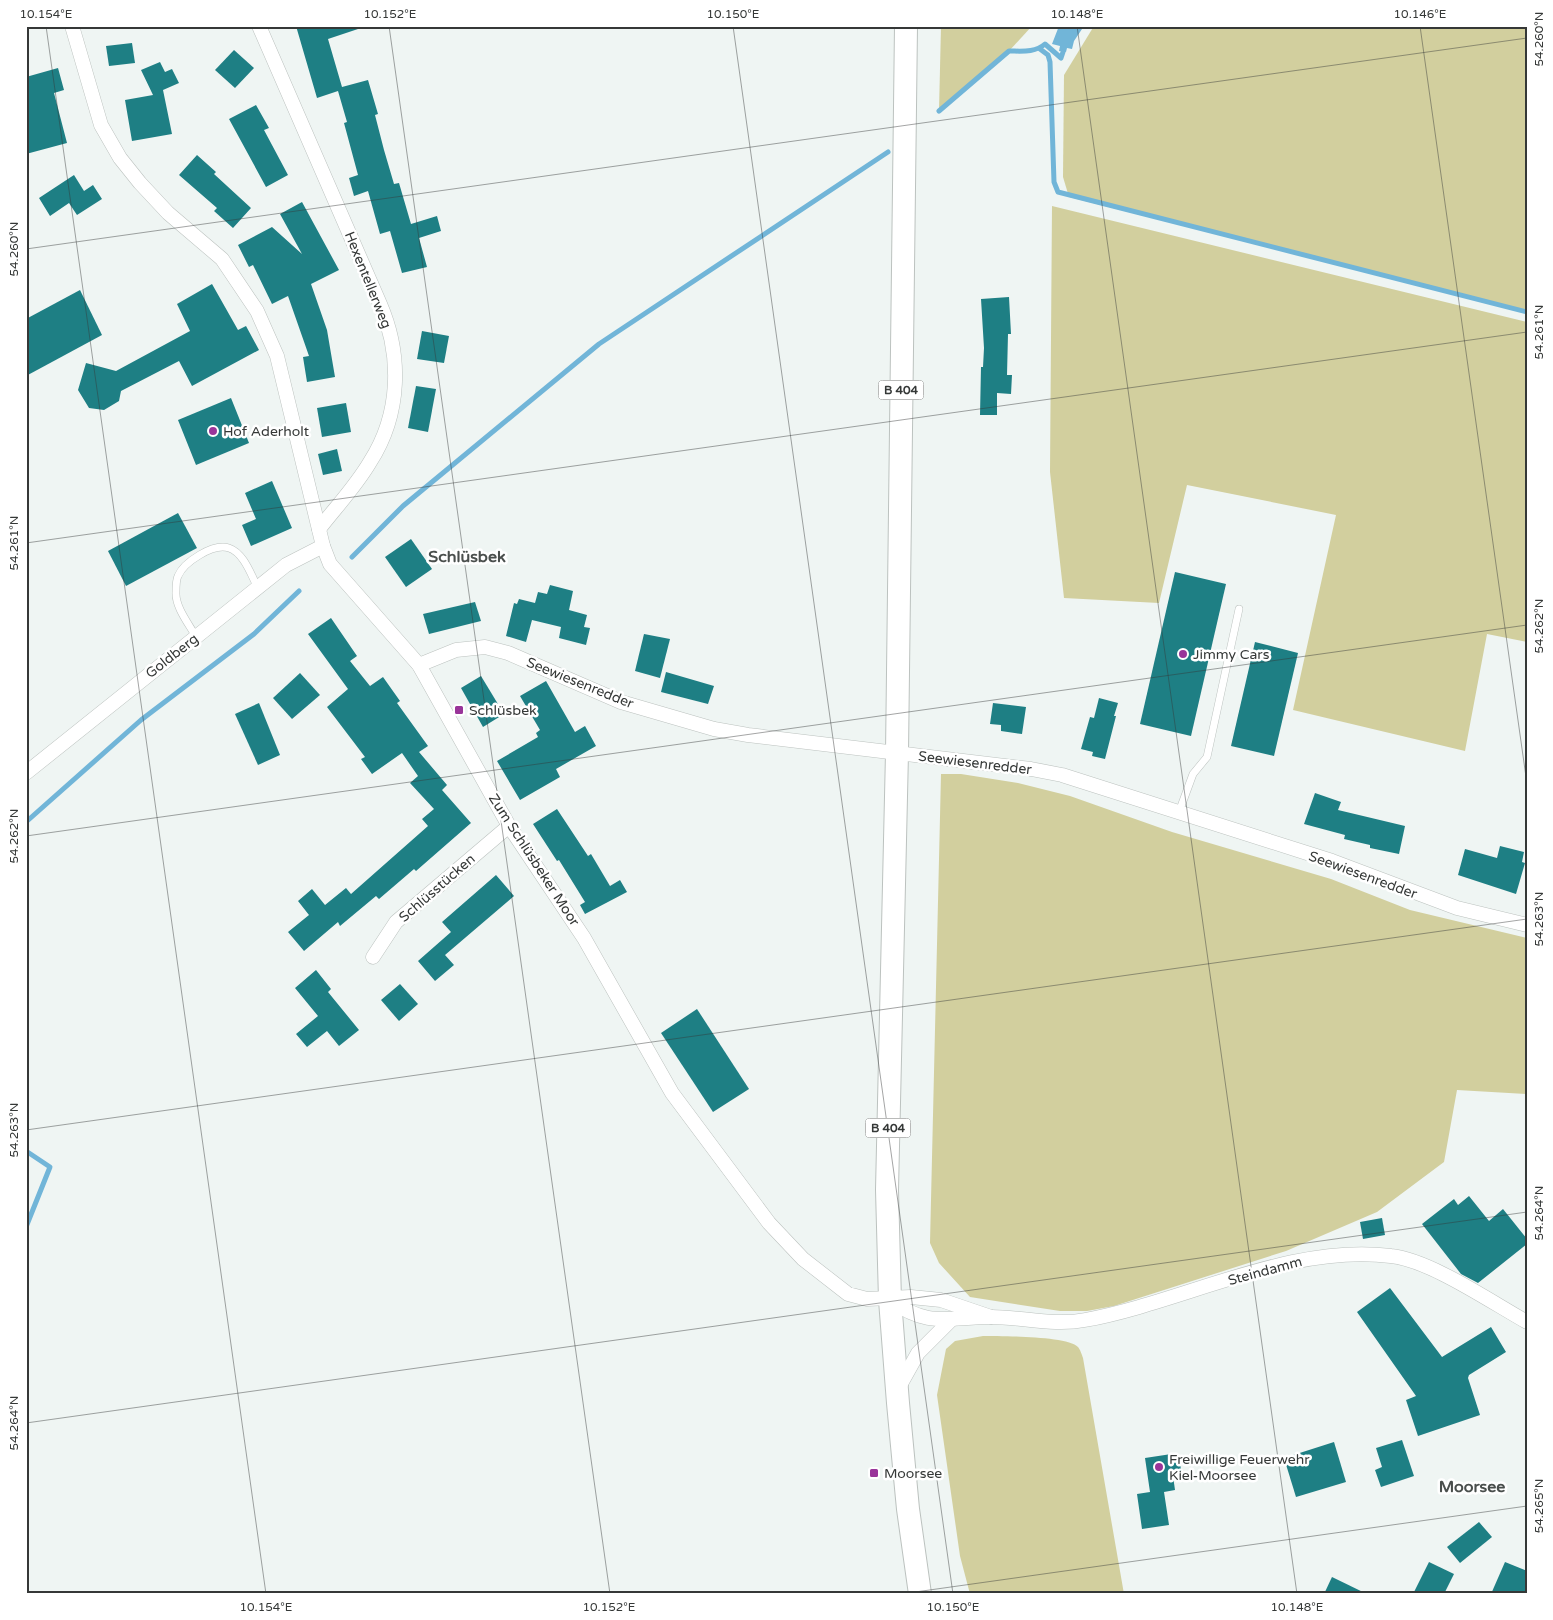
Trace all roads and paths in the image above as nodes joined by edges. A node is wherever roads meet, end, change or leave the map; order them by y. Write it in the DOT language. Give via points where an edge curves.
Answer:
graph roads {
  1 [pos="72,26"];
  2 [pos="259,26"];
  3 [pos="906,26"];
  4 [pos="319,530"];
  5 [pos="323,546"];
  6 [pos="258,588"];
  7 [pos="1239,609"];
  8 [pos="196,637"];
  9 [pos="419,665"];
  10 [pos="897,753"];
  11 [pos="26,773"];
  12 [pos="1178,812"];
  13 [pos="509,826"];
  14 [pos="1527,925"];
  15 [pos="373,957"];
  16 [pos="890,1300"];
  17 [pos="991,1317"];
  18 [pos="951,1320"];
  19 [pos="1527,1322"];
  20 [pos="898,1390"];
  21 [pos="920,1594"];
  1 -- 4 [label="street, Zum Schlüsbeker Moor" via="102,125 120,158 168,213 222,259 258,311 277,356"];
  2 -- 4 [label="street, Hexentellerweg" via="383,310 396,369 395,390 383,438 370,462"];
  3 -- 10 [label="main road, B 404"];
  4 -- 5 [label="street, Zum Schlüsbeker Moor"];
  5 -- 6 [label="street, Goldberg" via="286,565"];
  5 -- 9 [label="street, Zum Schlüsbeker Moor" via="330,564"];
  6 -- 8 [label="street, Goldberg"];
  6 -- 8 [label="lane" via="240,556 229,548 202,554 185,567 178,577 175,593 178,606"];
  7 -- 12 [label="lane" via="1207,757 1192,774"];
  8 -- 11 [label="street, Goldberg"];
  9 -- 10 [label="street, Seewiesenredder" via="456,650 485,647 508,653 620,702 714,729"];
  9 -- 13 [label="street, Zum Schlüsbeker Moor"];
  10 -- 12 [label="street, Seewiesenredder" via="1062,775"];
  10 -- 16 [label="main road, B 404" via="887,1190"];
  12 -- 14 [label="street, Seewiesenredder" via="1348,867 1457,908"];
  13 -- 15 [label="street, Schlüsstücken" via="396,922"];
  13 -- 16 [label="street, Zum Schlüsbeker Moor" via="584,938 672,1093 769,1223 803,1259 839,1289 859,1298"];
  16 -- 17 [label="street, Steindamm" via="911,1297 941,1300"];
  16 -- 18 [label="street, Steindamm" via="910,1314"];
  16 -- 20 [label="main road, B 404"];
  17 -- 18 [label="street, Steindamm"];
  17 -- 19 [label="street, Steindamm" via="1048,1322 1083,1321 1298,1260 1365,1255 1392,1256 1423,1264"];
  18 -- 20 [label="street" via="918,1353"];
  20 -- 21 [label="main road, B 404" via="908,1509"];
}
